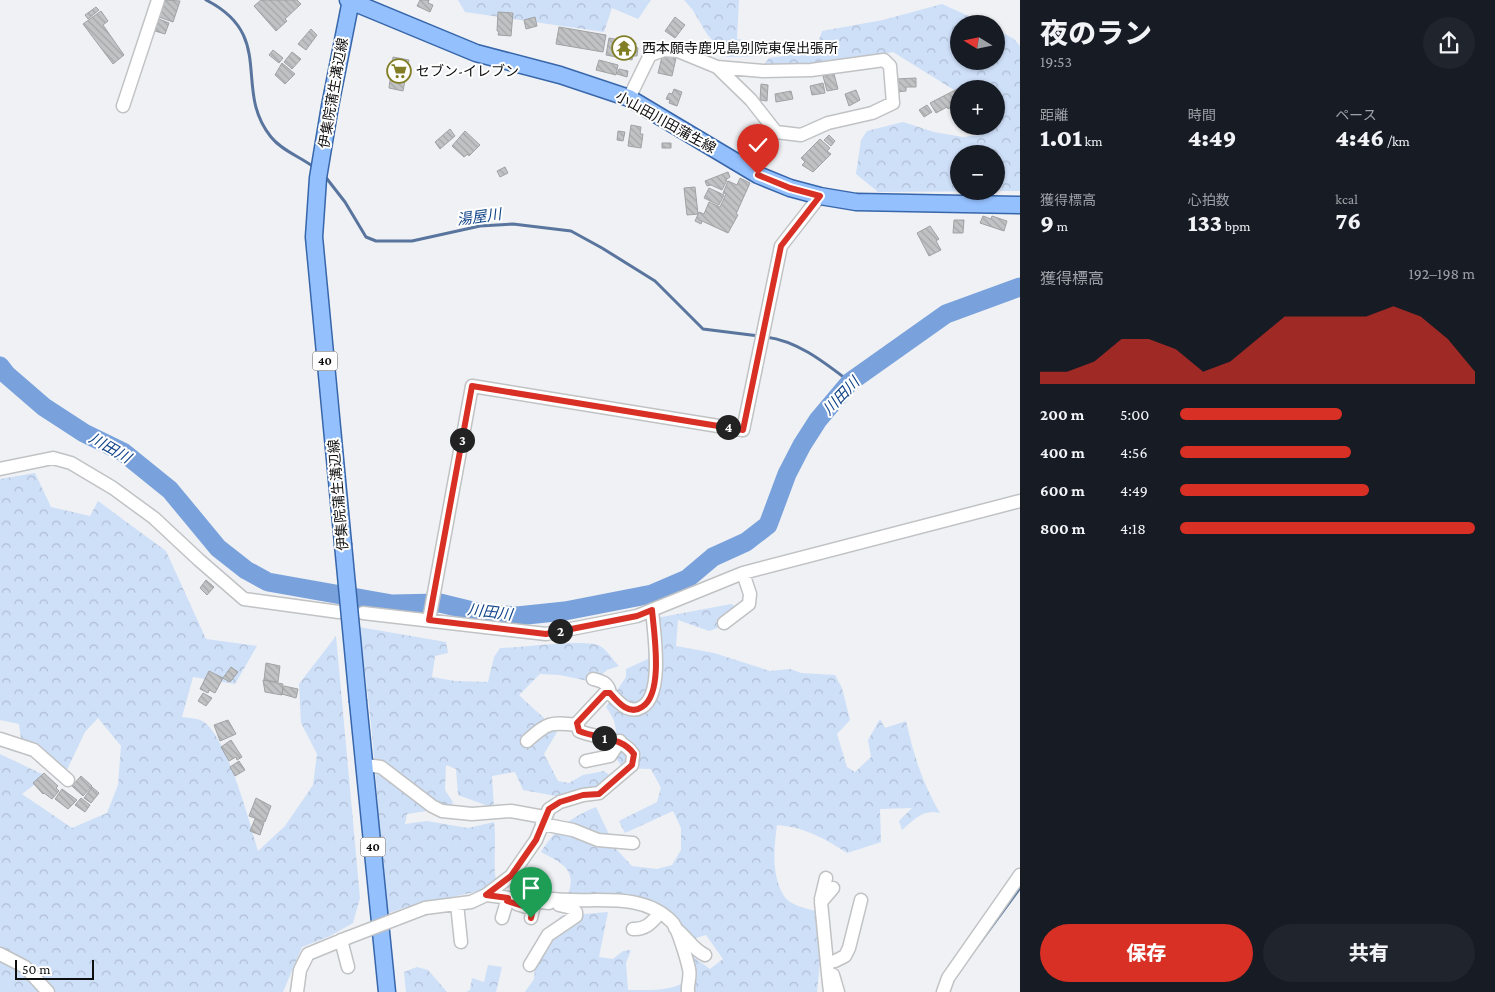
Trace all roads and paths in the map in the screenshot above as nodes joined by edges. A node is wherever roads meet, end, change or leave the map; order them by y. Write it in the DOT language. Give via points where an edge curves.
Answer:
graph roads {
  1 [pos="158,0"];
  2 [pos="350,0"];
  3 [pos="718,67"];
  4 [pos="629,98"];
  5 [pos="124,106"];
  6 [pos="820,196"];
  7 [pos="1020,205"];
  8 [pos="0,469"];
  9 [pos="1020,501"];
  10 [pos="744,573"];
  11 [pos="652,610"];
  12 [pos="339,612"];
  13 [pos="363,613"];
  14 [pos="429,620"];
  15 [pos="724,623"];
  16 [pos="593,679"];
  17 [pos="610,693"];
  18 [pos="578,725"];
  19 [pos="0,739"];
  20 [pos="527,741"];
  21 [pos="620,741"];
  22 [pos="586,761"];
  23 [pos="365,765"];
  24 [pos="68,780"];
  25 [pos="543,821"];
  26 [pos="633,843"];
  27 [pos="1020,875"];
  28 [pos="830,883"];
  29 [pos="565,893"];
  30 [pos="486,895"];
  31 [pos="508,900"];
  32 [pos="861,900"];
  33 [pos="551,901"];
  34 [pos="457,904"];
  35 [pos="660,913"];
  36 [pos="502,918"];
  37 [pos="531,918"];
  38 [pos="675,928"];
  39 [pos="633,929"];
  40 [pos="344,939"];
  41 [pos="461,942"];
  42 [pos="843,945"];
  43 [pos="0,954"];
  44 [pos="705,955"];
  45 [pos="835,962"];
  46 [pos="530,965"];
  47 [pos="348,967"];
  48 [pos="830,974"];
  49 [pos="48,992"];
  50 [pos="297,992"];
  51 [pos="387,992"];
  52 [pos="688,992"];
  53 [pos="830,992"];
  54 [pos="838,992"];
  55 [pos="943,992"];
  1 -- 5 [label="street"];
  2 -- 4 [label="main road, 小山田川田蒲生線" via="476,53 560,75"];
  2 -- 23 [label="main road, 伊集院蒲生溝辺線 / 40, bridge" via="318,178 315,254"];
  3 -- 3 [label="street" via="751,100 776,132 801,135 828,123 872,113 893,103 890,66 884,60 811,70 763,71"];
  3 -- 4 [label="street" via="678,51 664,50 650,55"];
  4 -- 6 [label="main road, 小山田川田蒲生線" via="758,175"];
  6 -- 7 [label="main road, 小山田川田蒲生線" via="888,203"];
  6 -- 14 [label="street" via="781,246 743,430 472,386"];
  8 -- 12 [label="street" via="53,458 71,463 154,518 244,598"];
  9 -- 10 [label="street"];
  10 -- 11 [label="street"];
  10 -- 15 [label="street" via="750,594 749,604"];
  11 -- 14 [label="street" via="637,616 546,634"];
  11 -- 17 [label="street" via="656,684 649,703 638,710 628,709"];
  13 -- 14 [label="street"];
  16 -- 17 [label="street" via="609,686"];
  17 -- 18 [label="street" via="605,693"];
  18 -- 20 [label="street" via="557,722 545,725"];
  18 -- 21 [label="street" via="579,731 590,736"];
  19 -- 24 [label="street" via="34,750"];
  21 -- 22 [label="street" via="610,756"];
  21 -- 25 [label="street" via="634,754 632,765 599,794 560,802 549,809"];
  23 -- 25 [label="street" via="381,767 442,811 472,814 511,811"];
  23 -- 51 [label="main road, 伊集院蒲生溝辺線 / 40"];
  25 -- 26 [label="street" via="598,840"];
  25 -- 30 [label="street" via="536,840 511,876"];
  27 -- 55 [label="street" via="948,978"];
  28 -- 48 [label="street" via="821,902"];
  29 -- 33 [label="street"];
  30 -- 31 [label="street"];
  30 -- 34 [label="street"];
  31 -- 33 [label="street"];
  31 -- 36 [label="street"];
  31 -- 37 [label="street" via="533,909"];
  32 -- 45 [label="street" via="849,948 845,956"];
  33 -- 35 [label="street" via="639,903"];
  33 -- 46 [label="street" via="572,908 576,916 548,935"];
  34 -- 40 [label="street, bridge" via="425,908"];
  34 -- 41 [label="street"];
  35 -- 38 [label="street"];
  35 -- 39 [label="street" via="649,925"];
  38 -- 44 [label="street"];
  38 -- 52 [label="street" via="690,972"];
  40 -- 47 [label="street"];
  40 -- 50 [label="street" via="308,954 300,970"];
  42 -- 45 [label="street"];
  43 -- 49 [label="street" via="25,967"];
  45 -- 48 [label="street"];
  48 -- 53 [label="street"];
  48 -- 54 [label="street"];
}
